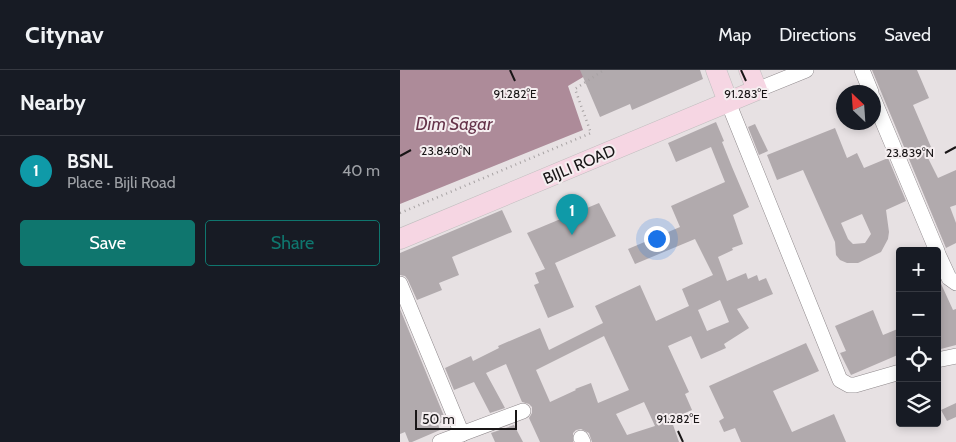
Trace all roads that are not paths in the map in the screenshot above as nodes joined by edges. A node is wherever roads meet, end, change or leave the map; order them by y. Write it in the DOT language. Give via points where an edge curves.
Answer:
graph roads {
  1 [pos="716,70"];
  2 [pos="749,70"];
  3 [pos="806,70"];
  4 [pos="862,70"];
  5 [pos="868,85"];
  6 [pos="757,90"];
  7 [pos="728,102"];
  8 [pos="881,115"];
  9 [pos="400,239"];
  10 [pos="935,247"];
  11 [pos="941,260"];
  12 [pos="956,283"];
  13 [pos="400,284"];
  14 [pos="956,356"];
  15 [pos="941,359"];
  16 [pos="896,373"];
  17 [pos="523,412"];
  18 [pos="462,434"];
  19 [pos="440,442"];
  1 -- 7 [label="main road"];
  2 -- 6 [label="main road"];
  3 -- 6 [label="street"];
  4 -- 5 [label="street"];
  6 -- 7 [label="main road, BIJLI ROAD"];
  7 -- 9 [label="main road, BIJLI ROAD"];
  7 -- 16 [label="street" via="840,380 856,386"];
  8 -- 10 [label="street"];
  11 -- 12 [label="street" via="949,278"];
  13 -- 18 [label="street"];
  14 -- 15 [label="street"];
  17 -- 18 [label="street"];
  18 -- 19 [label="street"];
}
